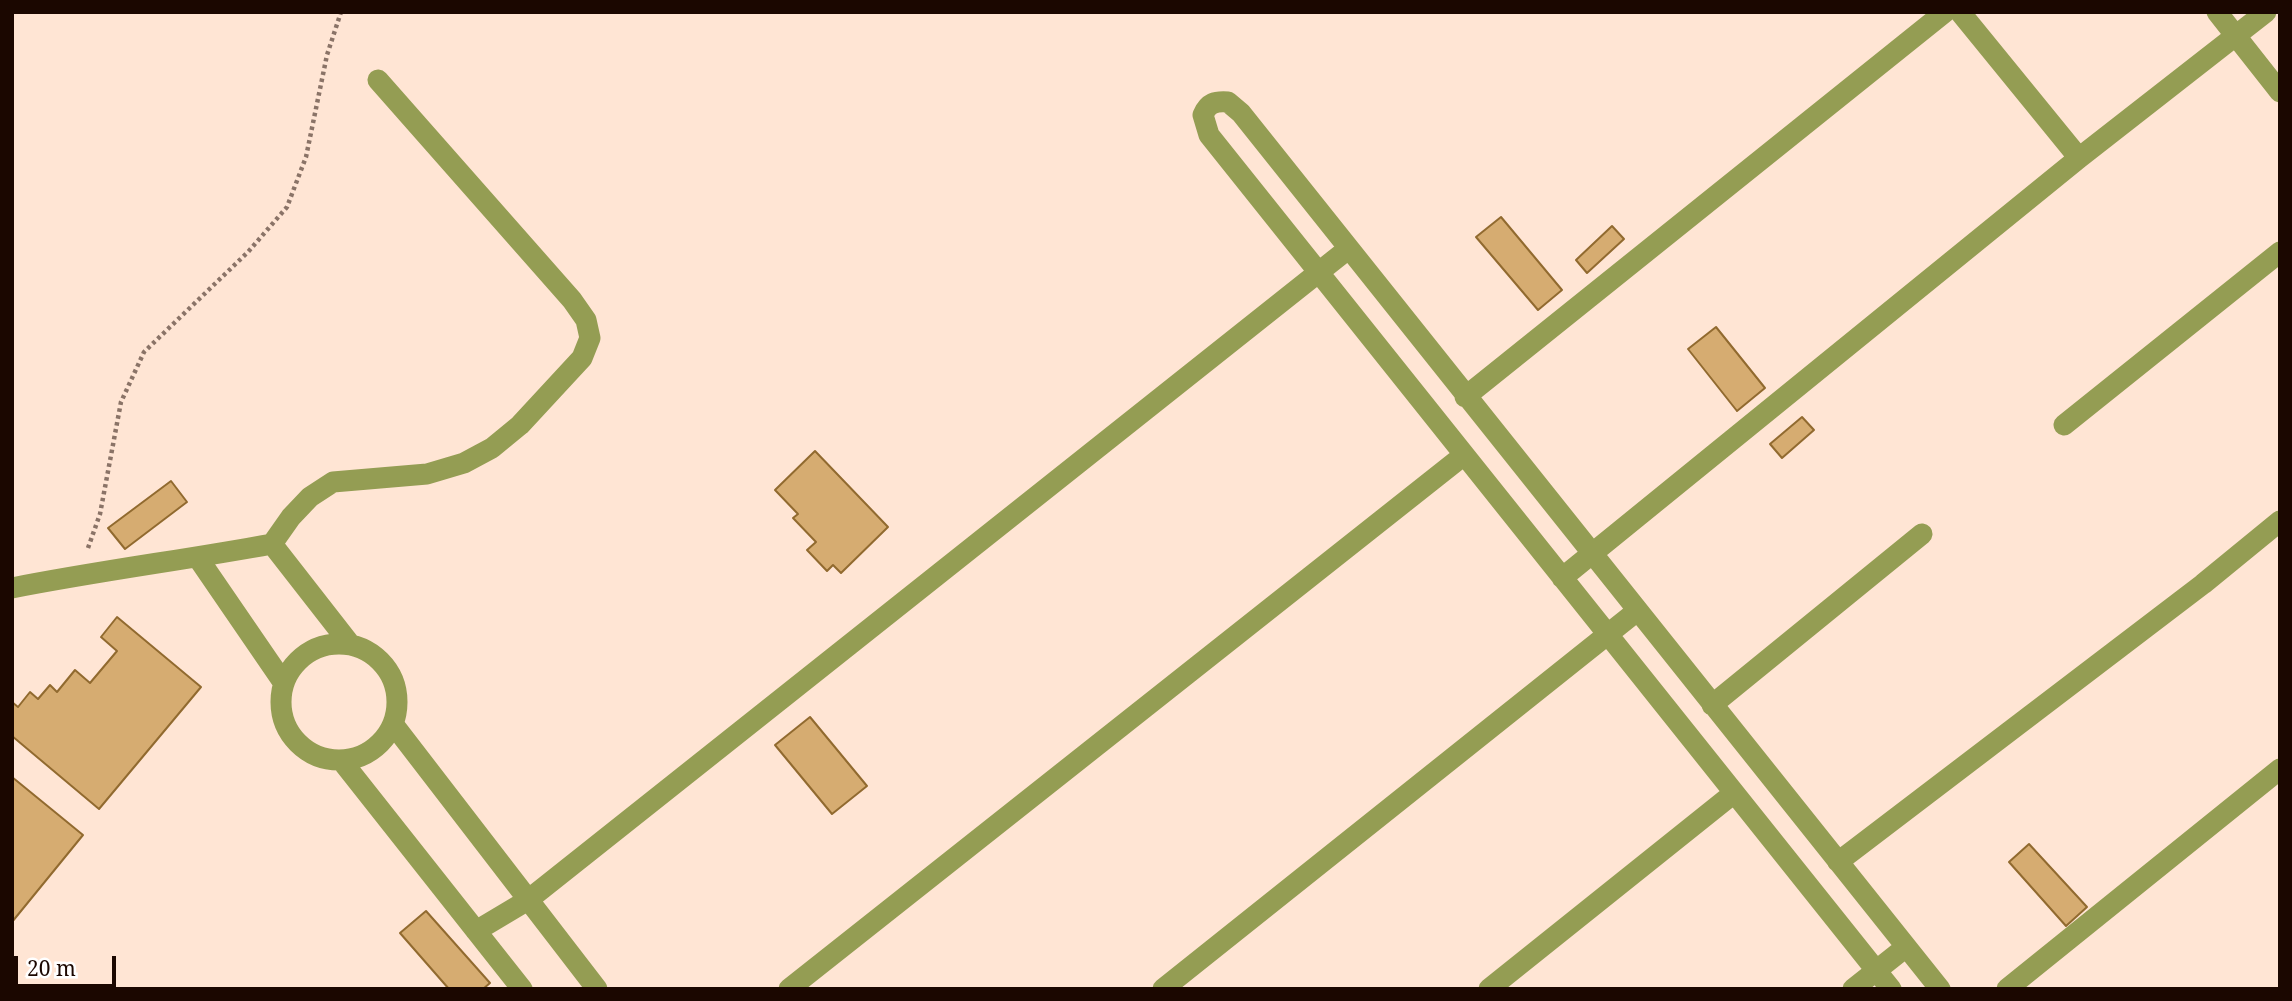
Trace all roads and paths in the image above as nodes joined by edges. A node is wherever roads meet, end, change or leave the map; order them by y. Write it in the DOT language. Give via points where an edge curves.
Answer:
graph roads {
  1 [pos="341,12"];
  2 [pos="1945,12"];
  3 [pos="1960,12"];
  4 [pos="2217,12"];
  5 [pos="2266,12"];
  6 [pos="2236,36"];
  7 [pos="378,80"];
  8 [pos="2280,92"];
  9 [pos="2079,158"];
  10 [pos="1348,249"];
  11 [pos="2280,252"];
  12 [pos="1318,273"];
  13 [pos="1465,397"];
  14 [pos="2064,425"];
  15 [pos="1464,455"];
  16 [pos="2280,521"];
  17 [pos="1922,534"];
  18 [pos="272,544"];
  19 [pos="1591,553"];
  20 [pos="198,558"];
  21 [pos="79,575"];
  22 [pos="1562,578"];
  23 [pos="12,588"];
  24 [pos="1637,611"];
  25 [pos="1607,634"];
  26 [pos="350,644"];
  27 [pos="284,682"];
  28 [pos="1712,705"];
  29 [pos="393,724"];
  30 [pos="341,760"];
  31 [pos="2280,769"];
  32 [pos="1734,793"];
  33 [pos="1838,862"];
  34 [pos="528,900"];
  35 [pos="476,932"];
  36 [pos="1906,947"];
  37 [pos="1876,970"];
  38 [pos="522,989"];
  39 [pos="597,989"];
  40 [pos="789,989"];
  41 [pos="1163,989"];
  42 [pos="1489,989"];
  43 [pos="1853,989"];
  44 [pos="1891,989"];
  45 [pos="1940,989"];
  46 [pos="2007,989"];
  1 -- 21 [label="path" via="327,55 306,157 288,207 144,352 121,402 100,514"];
  2 -- 13 [label="street"];
  3 -- 9 [label="street"];
  4 -- 6 [label="street"];
  5 -- 6 [label="street"];
  6 -- 8 [label="street"];
  6 -- 9 [label="street"];
  7 -- 18 [label="street" via="572,300 586,320 590,338 582,358 520,425 492,448 464,463 427,474 333,482 310,497"];
  9 -- 19 [label="street"];
  10 -- 12 [label="street"];
  10 -- 12 [label="street" via="1241,113 1228,102 1215,101 1206,107 1203,115 1209,135"];
  10 -- 13 [label="street"];
  11 -- 14 [label="street"];
  12 -- 15 [label="street"];
  12 -- 34 [label="street"];
  13 -- 19 [label="street"];
  15 -- 22 [label="street"];
  15 -- 40 [label="street"];
  16 -- 33 [label="street"];
  17 -- 28 [label="street"];
  18 -- 20 [label="street"];
  18 -- 26 [label="street"];
  19 -- 22 [label="street"];
  19 -- 24 [label="street"];
  20 -- 21 [label="street"];
  20 -- 27 [label="street"];
  21 -- 23 [label="street"];
  22 -- 25 [label="street"];
  24 -- 25 [label="street"];
  24 -- 28 [label="street"];
  25 -- 32 [label="street"];
  25 -- 41 [label="street"];
  26 -- 27 [label="street" via="317,647 291,668"];
  26 -- 29 [label="street" via="380,660 390,674 396,690"];
  27 -- 30 [label="street" via="282,714 297,742 324,758"];
  28 -- 33 [label="street"];
  29 -- 30 [label="street" via="372,750"];
  29 -- 34 [label="street"];
  30 -- 35 [label="street"];
  31 -- 46 [label="street"];
  32 -- 37 [label="street"];
  32 -- 42 [label="street"];
  33 -- 36 [label="street"];
  34 -- 35 [label="street"];
  34 -- 39 [label="street"];
  35 -- 38 [label="street"];
  36 -- 37 [label="street"];
  36 -- 45 [label="street"];
  37 -- 43 [label="street"];
  37 -- 44 [label="street"];
}
